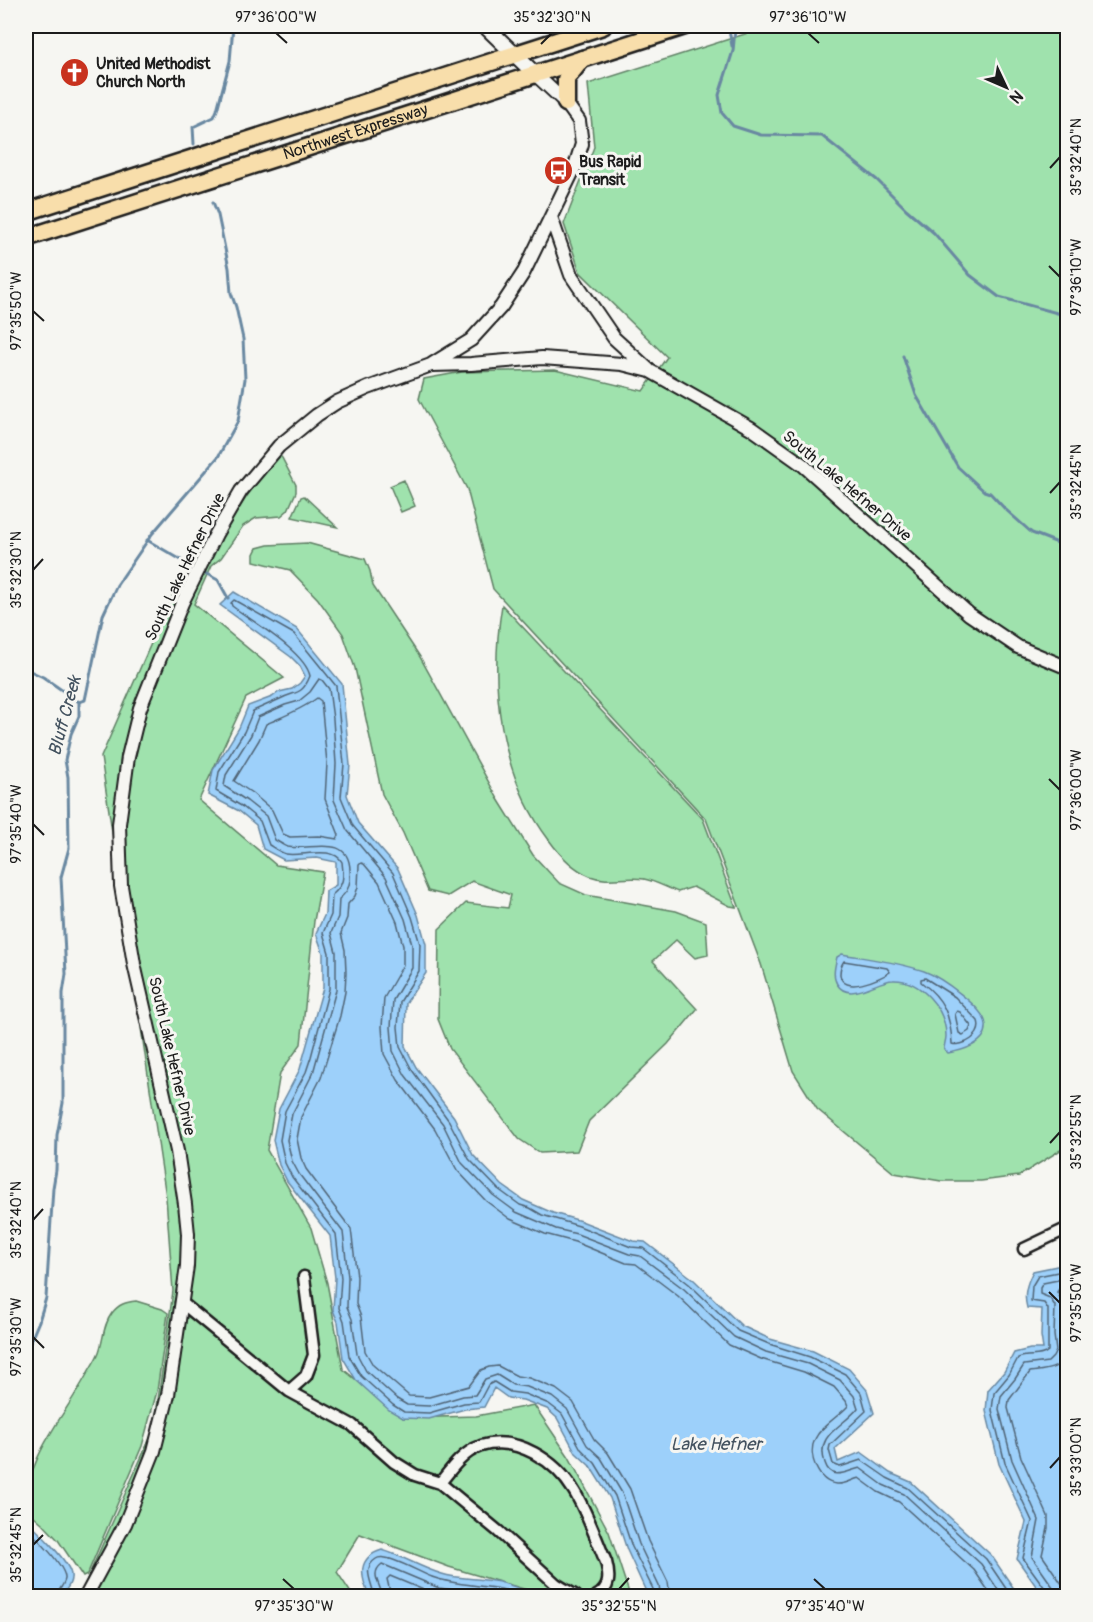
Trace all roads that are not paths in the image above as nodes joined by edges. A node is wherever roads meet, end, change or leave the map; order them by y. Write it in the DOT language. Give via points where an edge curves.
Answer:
graph roads {
  1 [pos="485,26"];
  2 [pos="603,26"];
  3 [pos="685,26"];
  4 [pos="514,54"];
  5 [pos="583,58"];
  6 [pos="535,74"];
  7 [pos="566,103"];
  8 [pos="26,212"];
  9 [pos="551,218"];
  10 [pos="26,238"];
  11 [pos="430,365"];
  12 [pos="650,371"];
  13 [pos="1068,668"];
  14 [pos="1068,1228"];
  15 [pos="1024,1249"];
  16 [pos="304,1277"];
  17 [pos="181,1302"];
  18 [pos="289,1391"];
  19 [pos="440,1483"];
  20 [pos="86,1596"];
  21 [pos="576,1596"];
  22 [pos="597,1596"];
  1 -- 4 [label="main road"];
  2 -- 4 [label="highway, Northwest Expressway"];
  3 -- 5 [label="highway, Northwest Expressway"];
  4 -- 6 [label="main road"];
  4 -- 8 [label="highway, Northwest Expressway"];
  5 -- 6 [label="highway, Northwest Expressway"];
  5 -- 7 [label="highway" via="566,79"];
  6 -- 7 [label="street"];
  6 -- 10 [label="highway, Northwest Expressway"];
  7 -- 9 [label="street" via="579,122 582,144"];
  9 -- 11 [label="street" via="501,308 471,340"];
  9 -- 12 [label="street" via="571,275 614,338"];
  11 -- 12 [label="street, South Lake Hefner Drive" via="542,358 613,363"];
  11 -- 17 [label="street, South Lake Hefner Drive" via="337,402 297,430 268,457 241,491 204,559 140,708 128,756 119,824 121,886 185,1204 187,1266"];
  12 -- 13 [label="street, South Lake Hefner Drive" via="752,428 803,465 969,614 1018,647"];
  14 -- 15 [label="street"];
  16 -- 18 [label="street" via="314,1355 306,1376"];
  17 -- 18 [label="street"];
  17 -- 20 [label="street, South Lake Hefner Drive" via="168,1395 154,1451 125,1524"];
  18 -- 19 [label="street" via="352,1425 415,1475"];
  19 -- 21 [label="street" via="556,1584"];
  19 -- 22 [label="street" via="466,1454 480,1446 510,1445 541,1456 575,1492 606,1562 609,1584"];
}
